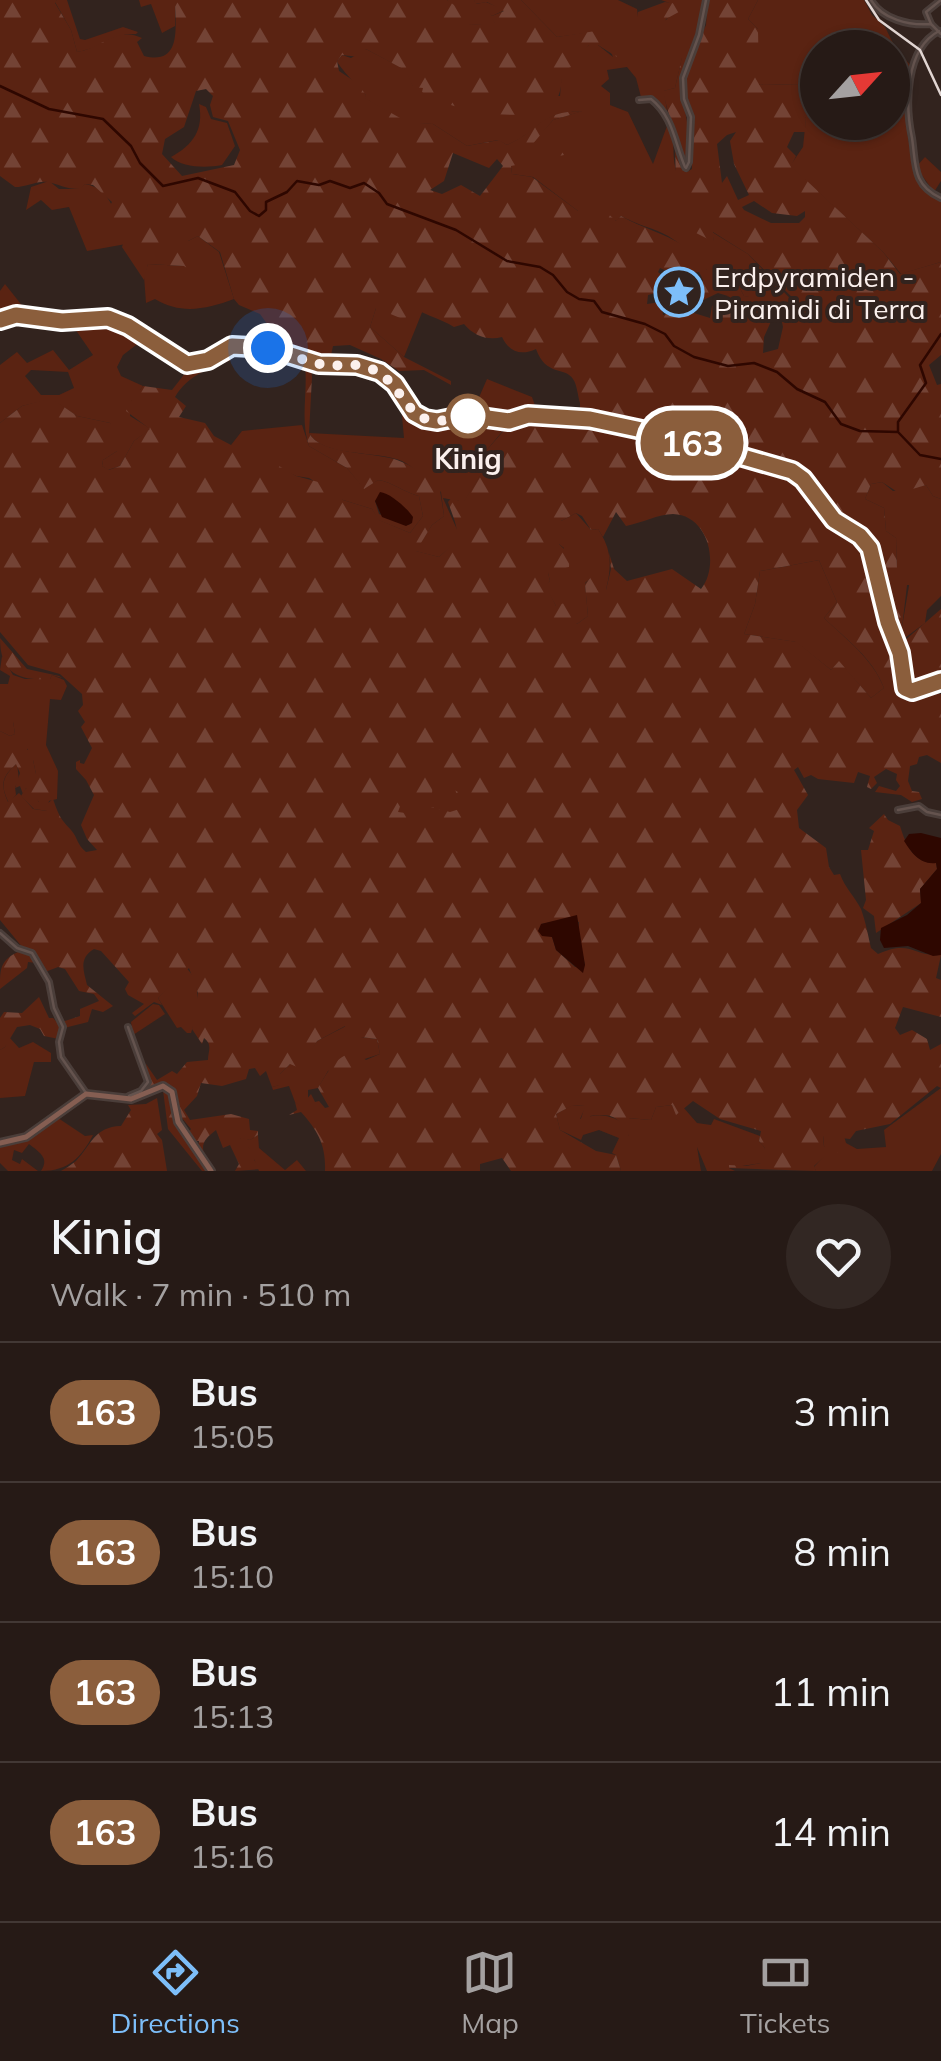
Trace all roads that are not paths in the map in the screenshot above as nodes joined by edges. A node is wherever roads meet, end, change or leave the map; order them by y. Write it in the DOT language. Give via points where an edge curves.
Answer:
graph roads {
  1 [pos="706,0"];
  2 [pos="930,0"];
  3 [pos="941,0"];
  4 [pos="872,2"];
  5 [pos="932,7"];
  6 [pos="931,24"];
  7 [pos="939,30"];
  8 [pos="640,100"];
  9 [pos="941,198"];
  10 [pos="0,320"];
  11 [pos="941,681"];
  12 [pos="898,810"];
  13 [pos="941,815"];
  14 [pos="0,933"];
  15 [pos="128,1027"];
  16 [pos="86,1094"];
  17 [pos="124,1099"];
  18 [pos="0,1143"];
  19 [pos="211,1171"];
  1 -- 8 [label="street" via="683,78 691,117 689,166 657,103"];
  2 -- 5 [label="street"];
  3 -- 5 [label="street"];
  4 -- 6 [label="street" via="880,13"];
  5 -- 6 [label="street" via="925,14"];
  6 -- 7 [label="street"];
  7 -- 9 [label="street" via="922,44 906,100 914,168"];
  10 -- 11 [label="street" via="108,318 187,364 232,346 380,372 425,419 590,419 781,466 803,479 834,520 870,548 905,688"];
  12 -- 13 [label="street" via="919,806"];
  14 -- 16 [label="street" via="32,953 50,982 63,1027 61,1057"];
  15 -- 17 [label="street" via="148,1082"];
  16 -- 17 [label="main road"];
  16 -- 18 [label="main road" via="26,1137"];
  17 -- 19 [label="main road" via="160,1087 171,1091 178,1122"];
}
